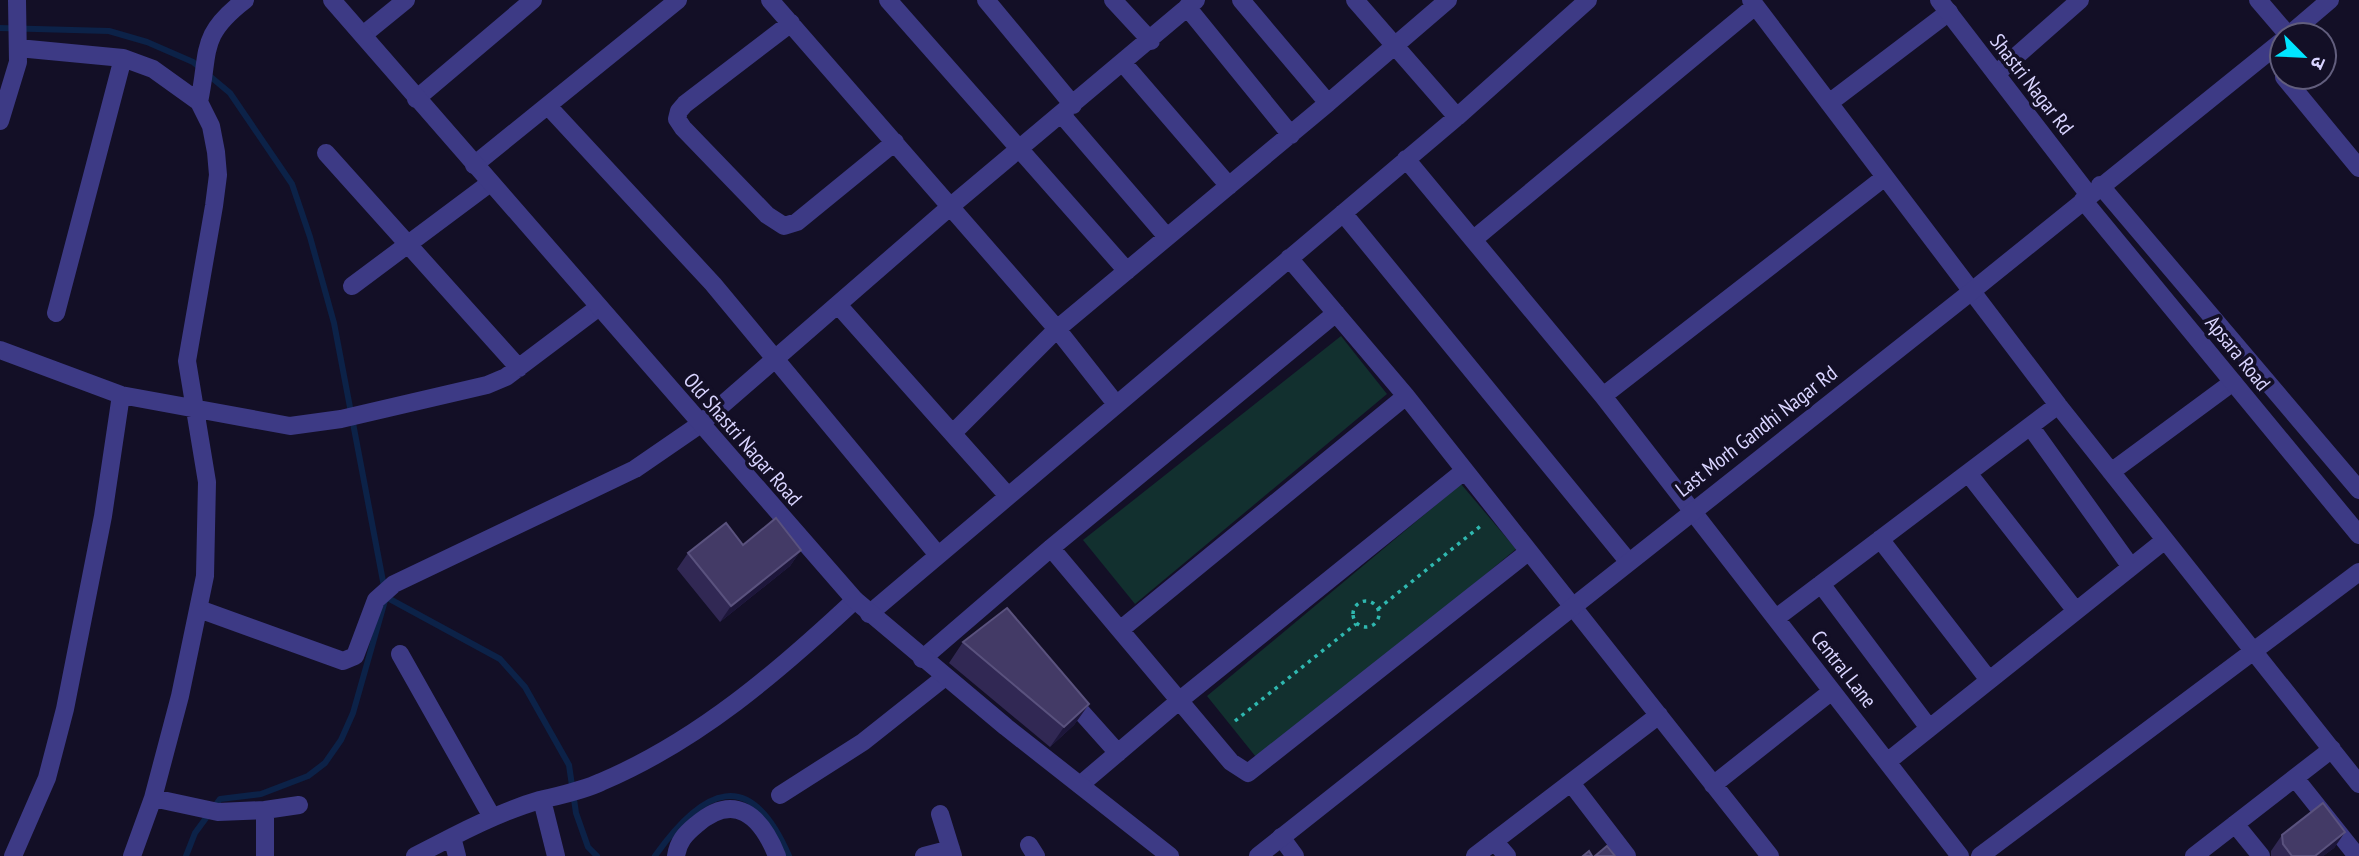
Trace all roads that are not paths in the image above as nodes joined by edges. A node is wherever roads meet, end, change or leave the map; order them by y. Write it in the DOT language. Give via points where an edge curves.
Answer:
graph roads {
  1 [pos="245,0"];
  2 [pos="332,0"];
  3 [pos="406,0"];
  4 [pos="533,0"];
  5 [pos="678,0"];
  6 [pos="770,0"];
  7 [pos="888,0"];
  8 [pos="986,0"];
  9 [pos="1113,0"];
  10 [pos="1241,0"];
  11 [pos="1355,0"];
  12 [pos="1448,0"];
  13 [pos="2080,0"];
  14 [pos="2258,0"];
  15 [pos="2330,0"];
  16 [pos="1583,1"];
  17 [pos="1753,3"];
  18 [pos="1192,4"];
  19 [pos="1944,6"];
  20 [pos="16,8"];
  21 [pos="2276,21"];
  22 [pos="2305,21"];
  23 [pos="791,23"];
  24 [pos="363,36"];
  25 [pos="1151,41"];
  26 [pos="17,42"];
  27 [pos="1395,48"];
  28 [pos="2266,55"];
  29 [pos="2268,57"];
  30 [pos="123,58"];
  31 [pos="1123,64"];
  32 [pos="1996,74"];
  33 [pos="2295,91"];
  34 [pos="201,95"];
  35 [pos="416,99"];
  36 [pos="1328,103"];
  37 [pos="1829,103"];
  38 [pos="548,106"];
  39 [pos="1067,110"];
  40 [pos="1457,117"];
  41 [pos="0,121"];
  42 [pos="1291,135"];
  43 [pos="895,142"];
  44 [pos="1020,151"];
  45 [pos="326,153"];
  46 [pos="1406,159"];
  47 [pos="474,165"];
  48 [pos="2359,168"];
  49 [pos="1885,177"];
  50 [pos="490,183"];
  51 [pos="1228,186"];
  52 [pos="2091,193"];
  53 [pos="951,206"];
  54 [pos="1343,212"];
  55 [pos="1167,237"];
  56 [pos="1474,239"];
  57 [pos="408,245"];
  58 [pos="1289,258"];
  59 [pos="1126,271"];
  60 [pos="352,286"];
  61 [pos="1972,291"];
  62 [pos="839,306"];
  63 [pos="599,307"];
  64 [pos="56,313"];
  65 [pos="1336,313"];
  66 [pos="1057,330"];
  67 [pos="0,350"];
  68 [pos="776,357"];
  69 [pos="519,368"];
  70 [pos="2232,382"];
  71 [pos="121,396"];
  72 [pos="1406,396"];
  73 [pos="1603,396"];
  74 [pos="1116,404"];
  75 [pos="2058,405"];
  76 [pos="195,410"];
  77 [pos="699,425"];
  78 [pos="2030,426"];
  79 [pos="953,433"];
  80 [pos="1464,471"];
  81 [pos="2111,472"];
  82 [pos="1968,473"];
  83 [pos="2359,490"];
  84 [pos="1008,496"];
  85 [pos="1693,510"];
  86 [pos="2359,535"];
  87 [pos="1880,539"];
  88 [pos="2165,540"];
  89 [pos="1051,548"];
  90 [pos="1528,552"];
  91 [pos="938,555"];
  92 [pos="1628,561"];
  93 [pos="2131,567"];
  94 [pos="2359,572"];
  95 [pos="1821,584"];
  96 [pos="855,600"];
  97 [pos="1573,606"];
  98 [pos="199,608"];
  99 [pos="2076,611"];
  100 [pos="869,614"];
  101 [pos="1776,618"];
  102 [pos="1120,630"];
  103 [pos="2254,652"];
  104 [pos="400,654"];
  105 [pos="922,659"];
  106 [pos="945,677"];
  107 [pos="1989,680"];
  108 [pos="1056,683"];
  109 [pos="1832,691"];
  110 [pos="1180,700"];
  111 [pos="1659,715"];
  112 [pos="1929,728"];
  113 [pos="2332,749"];
  114 [pos="1118,753"];
  115 [pos="1887,762"];
  116 [pos="2295,778"];
  117 [pos="1571,783"];
  118 [pos="2359,784"];
  119 [pos="1080,785"];
  120 [pos="1713,785"];
  121 [pos="779,795"];
  122 [pos="153,798"];
  123 [pos="546,799"];
  124 [pos="299,805"];
  125 [pos="265,810"];
  126 [pos="940,814"];
  127 [pos="492,817"];
  128 [pos="2235,824"];
  129 [pos="452,837"];
  130 [pos="1281,837"];
  131 [pos="1494,841"];
  132 [pos="952,853"];
  133 [pos="1766,855"];
  134 [pos="13,856"];
  135 [pos="132,856"];
  136 [pos="265,856"];
  137 [pos="415,856"];
  138 [pos="457,856"];
  139 [pos="556,856"];
  140 [pos="676,856"];
  141 [pos="777,856"];
  142 [pos="924,856"];
  143 [pos="1170,856"];
  144 [pos="1258,856"];
  145 [pos="1295,856"];
  146 [pos="1475,856"];
  147 [pos="1507,856"];
  148 [pos="1627,856"];
  149 [pos="1960,856"];
  150 [pos="1980,856"];
  151 [pos="2194,856"];
  152 [pos="2261,856"];
  153 [pos="2357,856"];
  1 -- 34 [label="street" via="218,24 205,56"];
  2 -- 24 [label="street, Old Shastri Nagar Road"];
  3 -- 24 [label="street"];
  4 -- 35 [label="street"];
  5 -- 38 [label="street"];
  6 -- 23 [label="street"];
  7 -- 44 [label="street"];
  8 -- 39 [label="street"];
  9 -- 25 [label="street"];
  10 -- 36 [label="street"];
  11 -- 27 [label="street"];
  12 -- 27 [label="street"];
  13 -- 32 [label="street"];
  14 -- 21 [label="street"];
  15 -- 22 [label="street"];
  16 -- 40 [label="street"];
  17 -- 37 [label="street"];
  17 -- 56 [label="street"];
  18 -- 25 [label="street"];
  18 -- 42 [label="street"];
  19 -- 32 [label="street, Shastri Nagar Rd"];
  19 -- 37 [label="street"];
  20 -- 26 [label="street"];
  23 -- 43 [label="street"];
  23 -- 43 [label="street" via="685,104 677,120 683,128 767,215 784,226 797,222"];
  24 -- 35 [label="street, Old Shastri Nagar Road"];
  25 -- 31 [label="street"];
  26 -- 30 [label="street"];
  26 -- 41 [label="street" via="15,75"];
  27 -- 36 [label="street"];
  27 -- 40 [label="street"];
  28 -- 29 [label="street"];
  28 -- 52 [label="street, Last Morh Gandhi Nagar Rd"];
  30 -- 34 [label="street"];
  30 -- 64 [label="street"];
  31 -- 39 [label="street"];
  31 -- 51 [label="street"];
  32 -- 52 [label="street, Shastri Nagar Rd"];
  33 -- 48 [label="street"];
  34 -- 76 [label="street" via="218,175 189,343 189,383"];
  35 -- 47 [label="street, Old Shastri Nagar Road"];
  36 -- 42 [label="street"];
  37 -- 49 [label="street"];
  38 -- 47 [label="street"];
  38 -- 68 [label="street"];
  39 -- 44 [label="street"];
  39 -- 55 [label="street"];
  40 -- 46 [label="street"];
  42 -- 51 [label="street"];
  43 -- 53 [label="street"];
  44 -- 53 [label="street"];
  44 -- 59 [label="street"];
  45 -- 57 [label="street"];
  46 -- 54 [label="street"];
  46 -- 56 [label="street, Central Lane"];
  47 -- 50 [label="street, Old Shastri Nagar Road"];
  49 -- 61 [label="street"];
  49 -- 73 [label="street"];
  50 -- 57 [label="street"];
  50 -- 63 [label="street, Old Shastri Nagar Road"];
  51 -- 55 [label="street"];
  52 -- 61 [label="street, Last Morh Gandhi Nagar Rd"];
  52 -- 70 [label="street, Apsara Road"];
  52 -- 83 [label="street, Apsara Road"];
  53 -- 62 [label="street"];
  53 -- 66 [label="street"];
  54 -- 58 [label="street"];
  54 -- 92 [label="street"];
  55 -- 59 [label="street"];
  56 -- 73 [label="street, Central Lane"];
  57 -- 60 [label="street"];
  57 -- 69 [label="street"];
  58 -- 65 [label="street"];
  58 -- 74 [label="street"];
  59 -- 66 [label="street"];
  61 -- 75 [label="street"];
  61 -- 85 [label="street, Last Morh Gandhi Nagar Rd"];
  62 -- 68 [label="street"];
  62 -- 79 [label="street"];
  63 -- 69 [label="street"];
  63 -- 77 [label="street, Old Shastri Nagar Road"];
  65 -- 72 [label="street"];
  65 -- 89 [label="street"];
  66 -- 74 [label="street"];
  66 -- 79 [label="street"];
  67 -- 71 [label="street"];
  68 -- 77 [label="street"];
  68 -- 91 [label="street"];
  69 -- 76 [label="street" via="487,385 341,419 290,426"];
  70 -- 81 [label="street"];
  70 -- 86 [label="street, Apsara Road"];
  71 -- 76 [label="street"];
  71 -- 134 [label="street" via="65,709 47,778"];
  72 -- 80 [label="street"];
  72 -- 102 [label="street"];
  73 -- 85 [label="street, Central Lane"];
  74 -- 84 [label="street"];
  75 -- 78 [label="street"];
  75 -- 81 [label="street"];
  76 -- 98 [label="street" via="209,514"];
  77 -- 96 [label="street, Old Shastri Nagar Road"];
  77 -- 98 [label="street" via="635,469 388,588 351,659 342,661"];
  78 -- 82 [label="street"];
  78 -- 93 [label="street"];
  79 -- 84 [label="street"];
  80 -- 90 [label="street"];
  80 -- 110 [label="street"];
  81 -- 88 [label="street"];
  82 -- 87 [label="street"];
  82 -- 99 [label="street"];
  84 -- 91 [label="street"];
  85 -- 92 [label="street, Last Morh Gandhi Nagar Rd"];
  85 -- 101 [label="street, Central Lane"];
  87 -- 95 [label="street"];
  87 -- 107 [label="street"];
  88 -- 93 [label="street"];
  88 -- 103 [label="street"];
  89 -- 102 [label="street"];
  89 -- 105 [label="street" via="990,609"];
  90 -- 97 [label="street"];
  90 -- 110 [label="street" via="1248,773 1231,762"];
  91 -- 100 [label="street"];
  92 -- 97 [label="street, Last Morh Gandhi Nagar Rd"];
  93 -- 99 [label="street"];
  94 -- 103 [label="street"];
  95 -- 101 [label="street"];
  95 -- 112 [label="street"];
  96 -- 100 [label="street, Old Shastri Nagar Road"];
  96 -- 123 [label="street" via="748,695 658,752 584,789"];
  97 -- 111 [label="street"];
  97 -- 130 [label="street, Last Morh Gandhi Nagar Rd"];
  98 -- 122 [label="street"];
  99 -- 107 [label="street"];
  100 -- 105 [label="street, Old Shastri Nagar Road"];
  101 -- 109 [label="street, Central Lane"];
  102 -- 110 [label="street"];
  103 -- 113 [label="street"];
  103 -- 150 [label="street"];
  104 -- 127 [label="street"];
  105 -- 106 [label="street, Old Shastri Nagar Road"];
  106 -- 119 [label="street, Old Shastri Nagar Road"];
  106 -- 121 [label="street" via="863,742"];
  107 -- 112 [label="street"];
  108 -- 114 [label="street"];
  109 -- 115 [label="street, Central Lane"];
  109 -- 120 [label="street"];
  110 -- 114 [label="street"];
  111 -- 117 [label="street"];
  111 -- 120 [label="street"];
  112 -- 115 [label="street"];
  113 -- 116 [label="street"];
  113 -- 118 [label="street"];
  114 -- 119 [label="street"];
  115 -- 149 [label="street, Central Lane"];
  116 -- 128 [label="street"];
  116 -- 153 [label="street"];
  117 -- 131 [label="street"];
  117 -- 148 [label="street"];
  119 -- 143 [label="street, Old Shastri Nagar Road"];
  120 -- 133 [label="street"];
  122 -- 125 [label="street" via="210,810"];
  122 -- 135 [label="street"];
  123 -- 127 [label="street"];
  123 -- 139 [label="street"];
  124 -- 125 [label="street"];
  125 -- 136 [label="street"];
  126 -- 132 [label="street"];
  127 -- 129 [label="street"];
  128 -- 151 [label="street"];
  128 -- 152 [label="street"];
  129 -- 137 [label="street"];
  129 -- 138 [label="street"];
  130 -- 144 [label="street, Last Morh Gandhi Nagar Rd"];
  130 -- 145 [label="street"];
  131 -- 146 [label="street"];
  131 -- 147 [label="street"];
  132 -- 142 [label="street"];
  140 -- 141 [label="street" via="687,832 715,811 728,808 759,822"];
}
